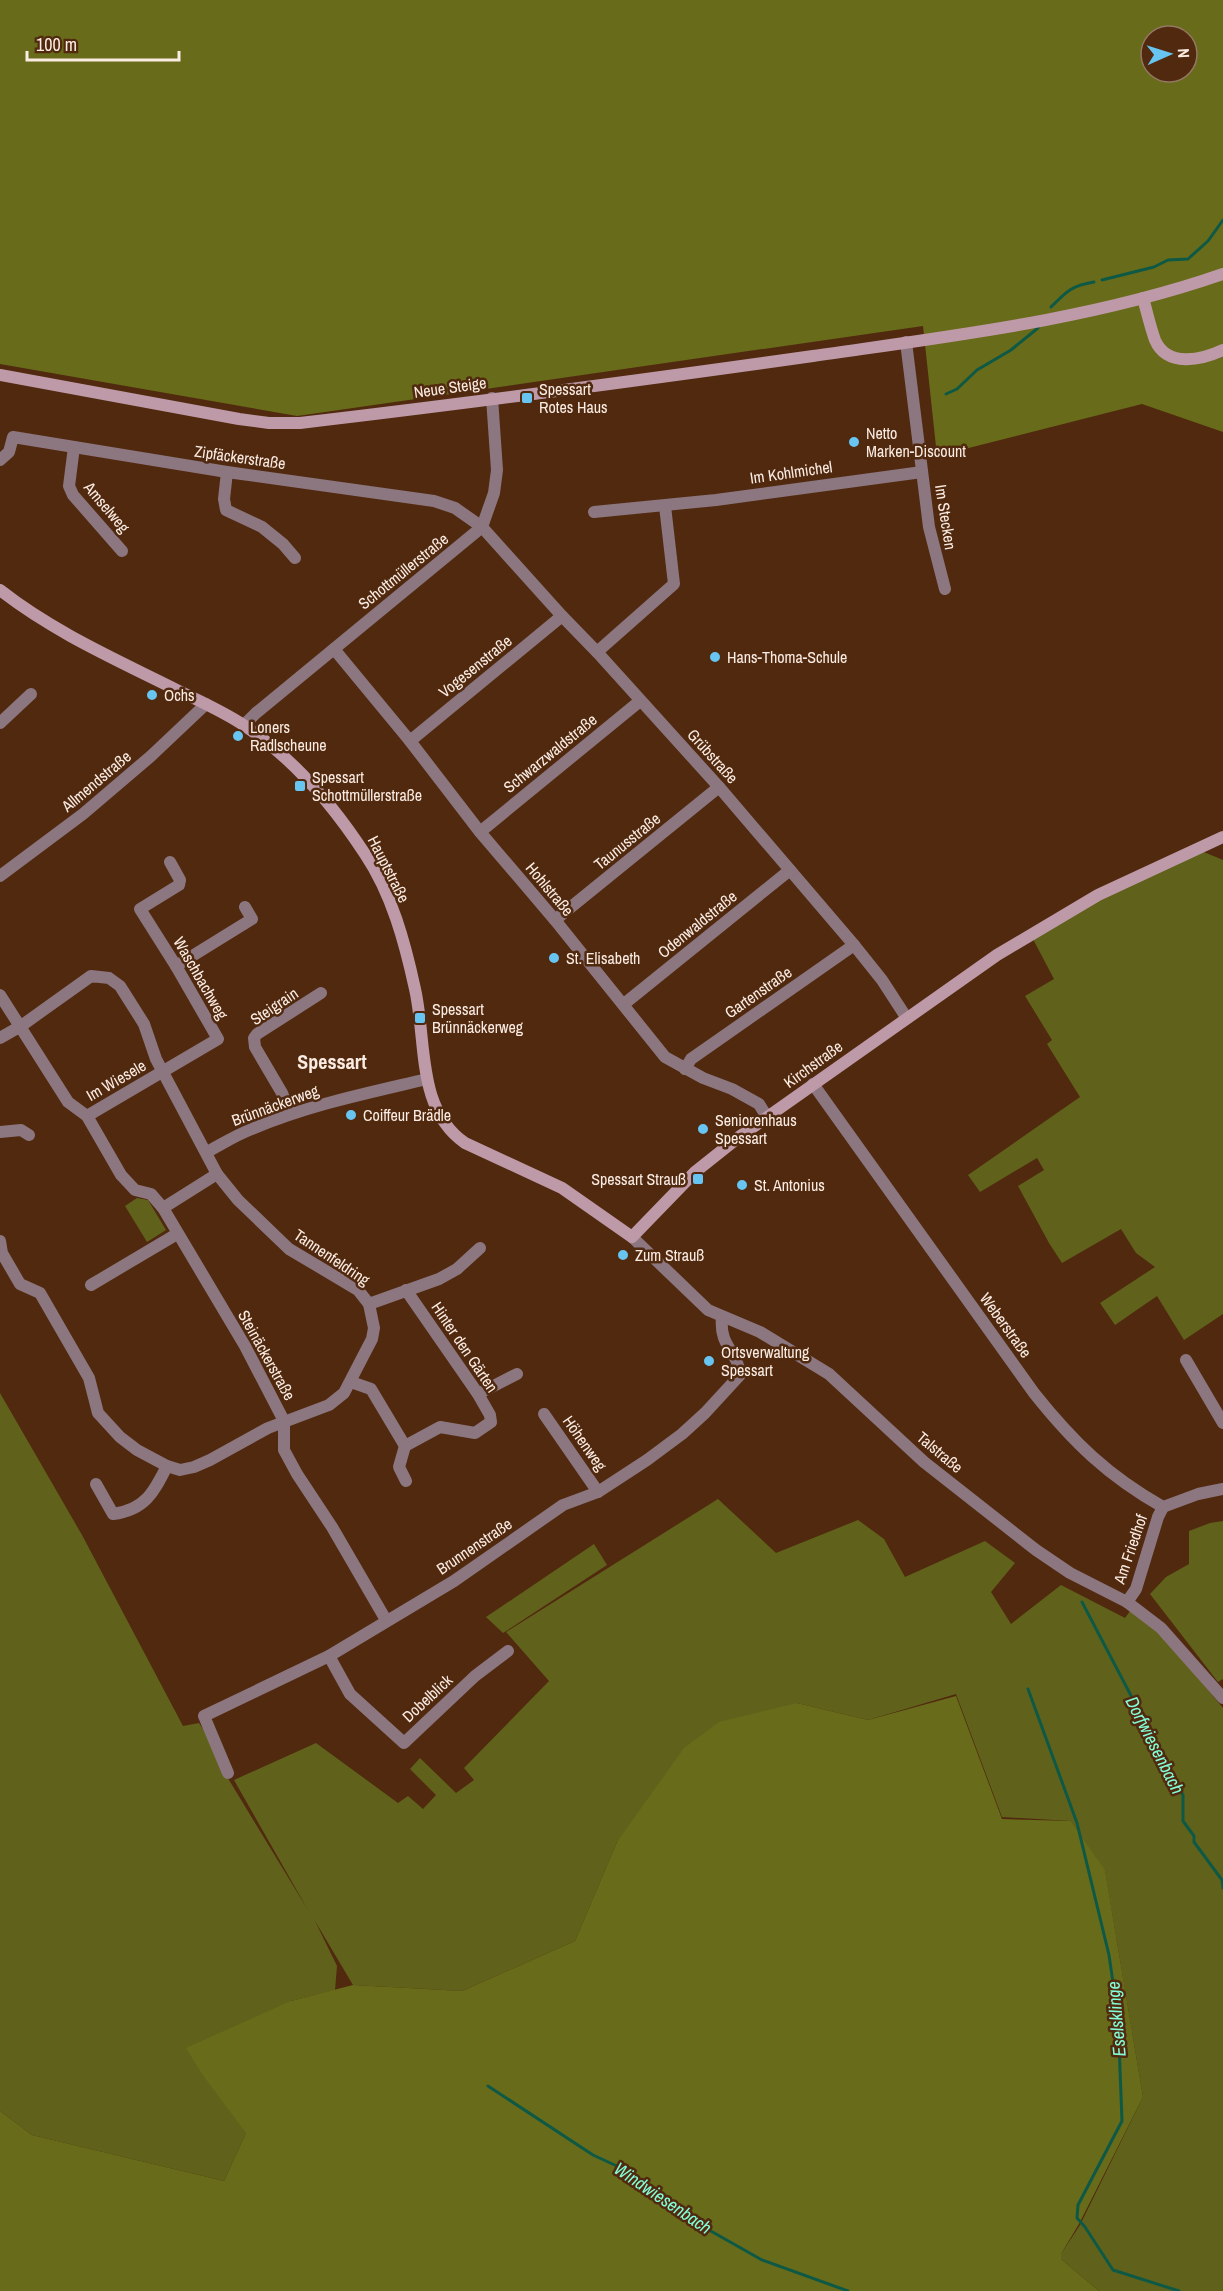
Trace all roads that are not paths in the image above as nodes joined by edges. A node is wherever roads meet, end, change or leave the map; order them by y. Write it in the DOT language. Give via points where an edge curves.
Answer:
graph roads {
  1 [pos="1223,274"];
  2 [pos="1143,298"];
  3 [pos="906,342"];
  4 [pos="1223,350"];
  5 [pos="0,375"];
  6 [pos="492,398"];
  7 [pos="0,435"];
  8 [pos="14,437"];
  9 [pos="75,447"];
  10 [pos="0,460"];
  11 [pos="227,472"];
  12 [pos="922,472"];
  13 [pos="665,506"];
  14 [pos="594,512"];
  15 [pos="482,526"];
  16 [pos="123,551"];
  17 [pos="295,558"];
  18 [pos="945,589"];
  19 [pos="0,590"];
  20 [pos="562,616"];
  21 [pos="334,649"];
  22 [pos="597,652"];
  23 [pos="31,694"];
  24 [pos="640,701"];
  25 [pos="206,704"];
  26 [pos="0,722"];
  27 [pos="244,725"];
  28 [pos="410,741"];
  29 [pos="719,787"];
  30 [pos="480,832"];
  31 [pos="1223,837"];
  32 [pos="170,862"];
  33 [pos="790,870"];
  34 [pos="0,876"];
  35 [pos="245,907"];
  36 [pos="555,920"];
  37 [pos="854,945"];
  38 [pos="176,966"];
  39 [pos="321,993"];
  40 [pos="0,995"];
  41 [pos="624,1004"];
  42 [pos="906,1017"];
  43 [pos="21,1026"];
  44 [pos="0,1038"];
  45 [pos="685,1069"];
  46 [pos="162,1072"];
  47 [pos="427,1079"];
  48 [pos="813,1084"];
  49 [pos="290,1114"];
  50 [pos="87,1116"];
  51 [pos="767,1117"];
  52 [pos="0,1132"];
  53 [pos="28,1135"];
  54 [pos="207,1152"];
  55 [pos="217,1174"];
  56 [pos="163,1208"];
  57 [pos="177,1234"];
  58 [pos="632,1238"];
  59 [pos="0,1241"];
  60 [pos="480,1248"];
  61 [pos="91,1284"];
  62 [pos="406,1290"];
  63 [pos="369,1304"];
  64 [pos="722,1317"];
  65 [pos="1186,1360"];
  66 [pos="517,1374"];
  67 [pos="351,1382"];
  68 [pos="478,1394"];
  69 [pos="544,1414"];
  70 [pos="284,1421"];
  71 [pos="1223,1423"];
  72 [pos="405,1446"];
  73 [pos="167,1466"];
  74 [pos="406,1481"];
  75 [pos="96,1484"];
  76 [pos="1223,1489"];
  77 [pos="598,1492"];
  78 [pos="1163,1507"];
  79 [pos="1127,1602"];
  80 [pos="386,1620"];
  81 [pos="508,1651"];
  82 [pos="329,1656"];
  83 [pos="1223,1698"];
  84 [pos="228,1773"];
  1 -- 2 [label="street, Neue Steige"];
  2 -- 3 [label="street, Neue Steige" via="1069,316"];
  2 -- 4 [label="street" via="1156,342 1168,355 1194,360"];
  3 -- 6 [label="street, Neue Steige"];
  3 -- 12 [label="street, Im Stecken"];
  5 -- 6 [label="street, Neue Steige" via="269,423 311,422"];
  6 -- 15 [label="street" via="497,470 494,493"];
  7 -- 8 [label="street, Zipfäckerstraße"];
  8 -- 9 [label="street, Zipfäckerstraße"];
  8 -- 10 [label="street" via="9,452"];
  9 -- 11 [label="street, Zipfäckerstraße"];
  9 -- 16 [label="street, Amselweg" via="69,486"];
  11 -- 15 [label="street, Zipfäckerstraße" via="434,501 455,508"];
  11 -- 17 [label="street" via="226,510 262,527"];
  12 -- 13 [label="street, Im Kohlmichel"];
  12 -- 18 [label="street, Im Stecken" via="929,527"];
  13 -- 14 [label="street, Im Kohlmichel"];
  13 -- 22 [label="street" via="674,584"];
  15 -- 20 [label="street, Grübstraße"];
  15 -- 21 [label="street, Schottmüllerstraße"];
  19 -- 25 [label="street, Hauptstraße" via="70,635"];
  20 -- 22 [label="street, Grübstraße"];
  20 -- 28 [label="street, Vogesenstraße"];
  21 -- 27 [label="street, Schottmüllerstraße"];
  21 -- 28 [label="street, Hohlstraße"];
  22 -- 24 [label="street, Grübstraße"];
  23 -- 26 [label="street"];
  24 -- 29 [label="street, Grübstraße"];
  24 -- 30 [label="street, Schwarzwaldstraße"];
  25 -- 27 [label="street, Hauptstraße"];
  25 -- 34 [label="street, Allmendstraße" via="83,814"];
  27 -- 47 [label="street, Hauptstraße" via="280,752 311,784 372,865 396,920 415,990"];
  28 -- 30 [label="street, Hohlstraße"];
  29 -- 33 [label="street, Grübstraße"];
  29 -- 36 [label="street, Taunusstraße"];
  30 -- 36 [label="street, Hohlstraße"];
  31 -- 42 [label="street, Kirchstraße" via="1098,895 1027,936"];
  32 -- 38 [label="street, Waschbachweg" via="179,885 140,909"];
  33 -- 37 [label="street, Grübstraße"];
  33 -- 41 [label="street, Odenwaldstraße"];
  35 -- 38 [label="street" via="252,919"];
  36 -- 41 [label="street, Hohlstraße"];
  37 -- 42 [label="street, Grübstraße"];
  37 -- 45 [label="street, Gartenstraße" via="691,1059"];
  38 -- 46 [label="street, Waschbachweg" via="218,1039"];
  39 -- 49 [label="street, Steigrain" via="254,1038"];
  40 -- 43 [label="street, Steinäckerstraße"];
  41 -- 45 [label="street, Hohlstraße" via="665,1057"];
  42 -- 48 [label="street, Kirchstraße"];
  43 -- 44 [label="street, Tannenfeldring"];
  43 -- 46 [label="street, Tannenfeldring" via="91,976 108,978 120,986 144,1024"];
  43 -- 50 [label="street, Steinäckerstraße" via="68,1102"];
  45 -- 51 [label="street, Hohlstraße" via="759,1104"];
  46 -- 50 [label="street, Im Wiesele"];
  46 -- 54 [label="street, Tannenfeldring"];
  47 -- 49 [label="street, Brünnäckerweg"];
  47 -- 58 [label="street, Hauptstraße" via="437,1113 453,1135 562,1188"];
  48 -- 51 [label="street, Kirchstraße"];
  48 -- 78 [label="street, Weberstraße" via="1061,1426 1088,1454"];
  49 -- 54 [label="street, Brünnäckerweg" via="250,1129"];
  50 -- 56 [label="street, Steinäckerstraße" via="121,1175 135,1190 151,1194"];
  51 -- 58 [label="street, Kirchstraße" via="695,1172"];
  52 -- 53 [label="street" via="21,1130"];
  54 -- 55 [label="street, Tannenfeldring"];
  55 -- 56 [label="street"];
  55 -- 63 [label="street, Tannenfeldring" via="289,1249 358,1290"];
  56 -- 57 [label="street, Steinäckerstraße"];
  57 -- 61 [label="street"];
  57 -- 70 [label="street, Steinäckerstraße" via="245,1346"];
  58 -- 64 [label="street, Talstraße" via="701,1305"];
  59 -- 73 [label="street, Tannenfeldring" via="2,1253 20,1284 40,1293 90,1378 98,1413 120,1437"];
  60 -- 62 [label="street, Hinter den Gärten" via="457,1269"];
  62 -- 63 [label="street, Hinter den Gärten"];
  62 -- 68 [label="street, Hinter den Gärten"];
  63 -- 67 [label="street, Tannenfeldring" via="372,1339"];
  64 -- 77 [label="street, Brunnenstraße" via="720,1331 739,1364 740,1375 682,1434"];
  64 -- 79 [label="street, Talstraße" via="760,1332 829,1374 924,1462 1028,1544 1070,1573"];
  65 -- 71 [label="street"];
  66 -- 68 [label="street"];
  67 -- 70 [label="street, Tannenfeldring" via="329,1405"];
  67 -- 72 [label="street" via="371,1389"];
  68 -- 72 [label="street, Hinter den Gärten" via="490,1415 488,1426 475,1433 440,1427"];
  69 -- 77 [label="street, Höhenweg"];
  70 -- 73 [label="street, Tannenfeldring" via="194,1467 180,1470"];
  70 -- 80 [label="street, Steinäckerstraße" via="284,1450"];
  72 -- 74 [label="street" via="399,1467"];
  73 -- 75 [label="street" via="153,1494 126,1513 113,1514"];
  76 -- 78 [label="street"];
  77 -- 80 [label="street, Brunnenstraße" via="563,1504 454,1581"];
  78 -- 79 [label="street, Am Friedhof" via="1136,1589"];
  79 -- 83 [label="street, Talstraße" via="1161,1628"];
  80 -- 82 [label="street, Brunnenstraße"];
  81 -- 82 [label="street, Dobelblick" via="475,1676 404,1743 351,1694"];
  82 -- 84 [label="street, Brunnenstraße" via="204,1716"];
}
